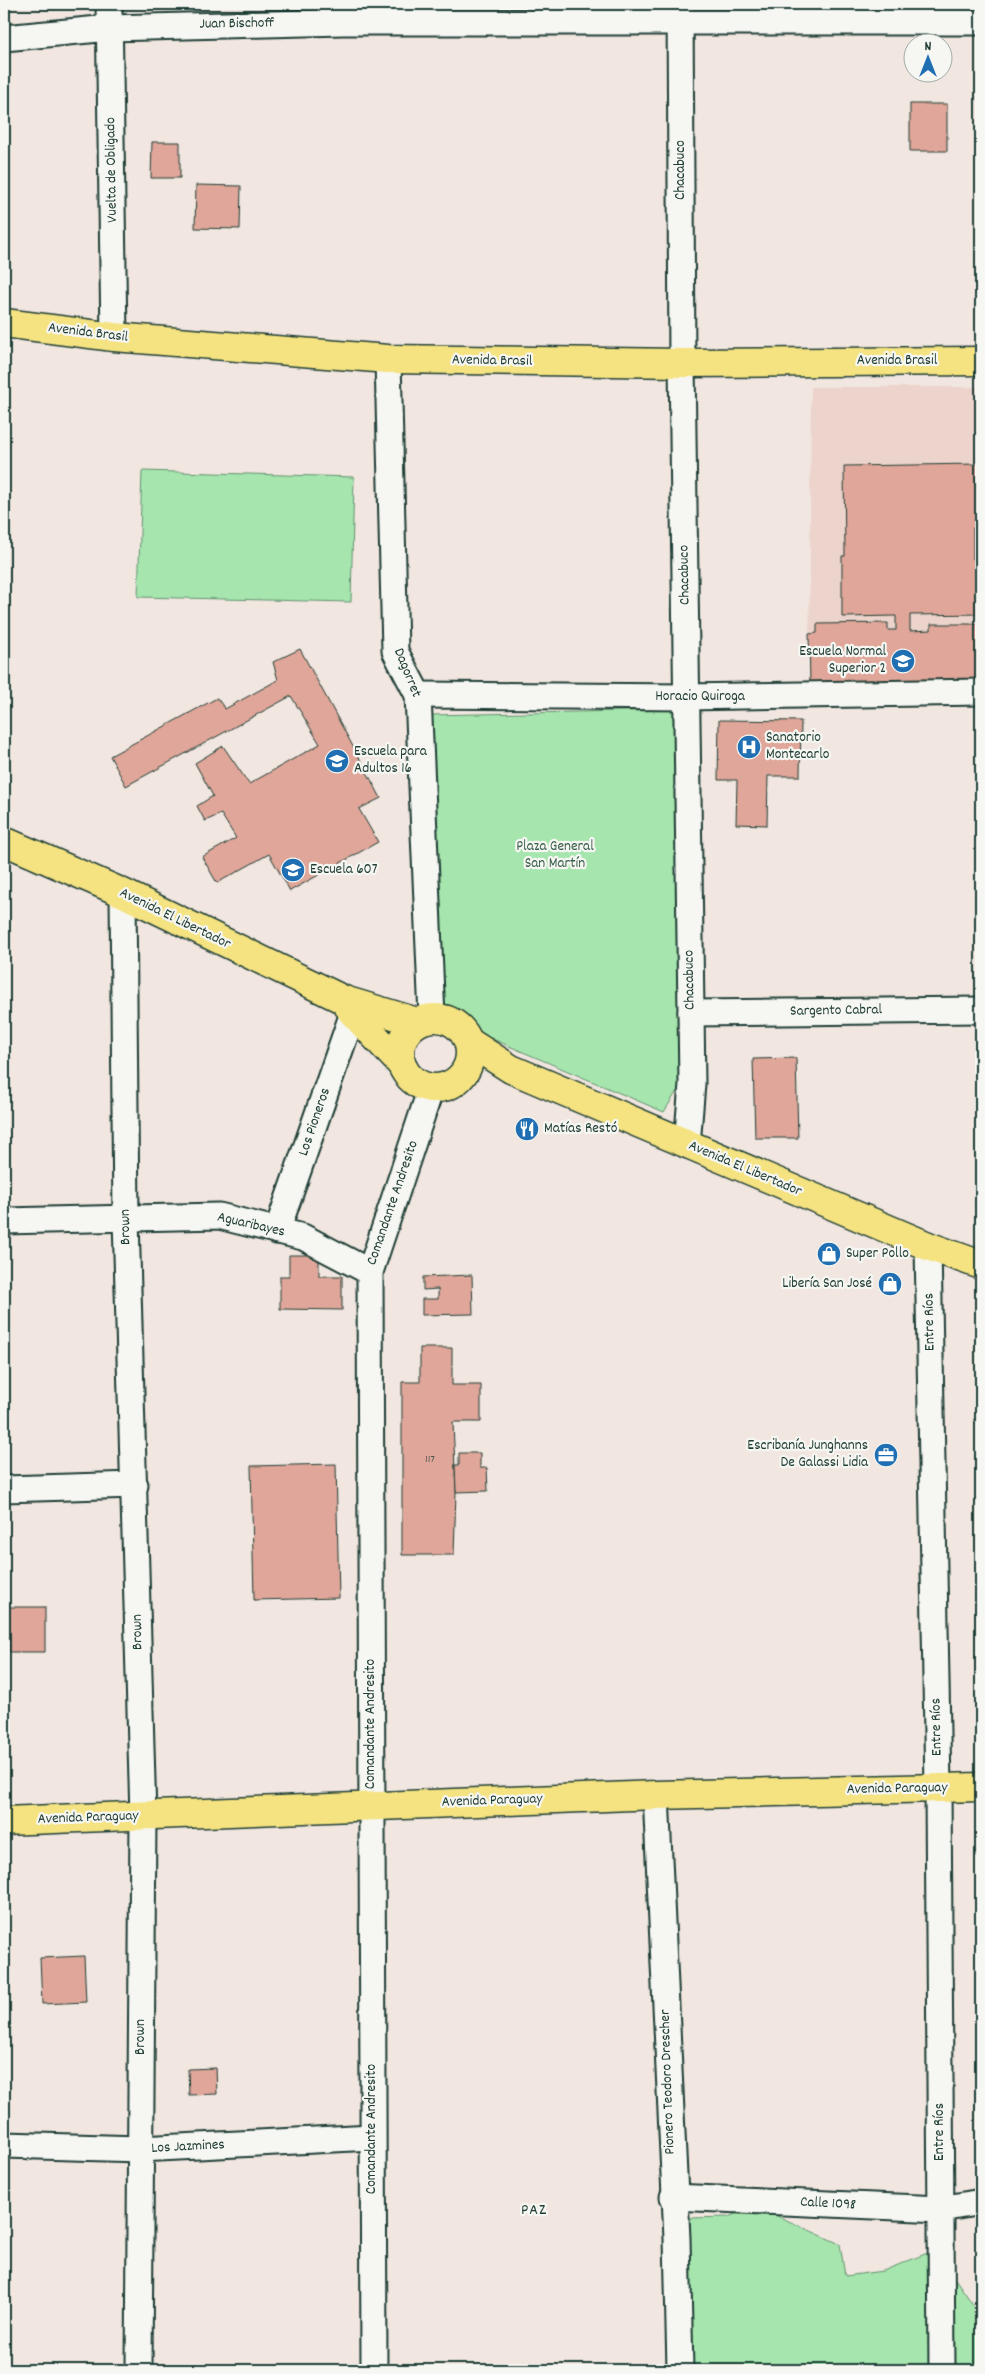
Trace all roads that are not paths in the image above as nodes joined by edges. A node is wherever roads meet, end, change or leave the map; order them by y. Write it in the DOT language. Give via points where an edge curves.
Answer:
graph roads {
  1 [pos="680,12"];
  2 [pos="342,13"];
  3 [pos="109,16"];
  4 [pos="981,22"];
  5 [pos="4,38"];
  6 [pos="4,323"];
  7 [pos="114,337"];
  8 [pos="388,359"];
  9 [pos="981,361"];
  10 [pos="682,363"];
  11 [pos="981,692"];
  12 [pos="418,695"];
  13 [pos="687,697"];
  14 [pos="4,842"];
  15 [pos="123,893"];
  16 [pos="349,1007"];
  17 [pos="981,1010"];
  18 [pos="691,1013"];
  19 [pos="424,1020"];
  20 [pos="469,1042"];
  21 [pos="401,1064"];
  22 [pos="510,1069"];
  23 [pos="465,1072"];
  24 [pos="431,1088"];
  25 [pos="687,1145"];
  26 [pos="126,1219"];
  27 [pos="4,1221"];
  28 [pos="277,1231"];
  29 [pos="928,1246"];
  30 [pos="981,1265"];
  31 [pos="370,1272"];
  32 [pos="135,1485"];
  33 [pos="4,1489"];
  34 [pos="981,1787"];
  35 [pos="938,1788"];
  36 [pos="656,1794"];
  37 [pos="371,1805"];
  38 [pos="143,1816"];
  39 [pos="4,1821"];
  40 [pos="372,2137"];
  41 [pos="4,2145"];
  42 [pos="140,2149"];
  43 [pos="673,2197"];
  44 [pos="981,2202"];
  45 [pos="941,2209"];
  46 [pos="139,2370"];
  47 [pos="374,2370"];
  48 [pos="680,2370"];
  49 [pos="942,2370"];
  1 -- 2 [label="street, Juan Bischoff"];
  1 -- 4 [label="street, Juan Bischoff"];
  1 -- 10 [label="street, Chacabuco"];
  2 -- 3 [label="street, Juan Bischoff"];
  3 -- 5 [label="street, Juan Bischoff"];
  3 -- 7 [label="street, Vuelta de Obligado"];
  6 -- 7 [label="main road, Avenida Brasil"];
  7 -- 8 [label="main road, Avenida Brasil"];
  8 -- 10 [label="main road, Avenida Brasil"];
  8 -- 12 [label="street, Dagorret" via="395,651"];
  9 -- 10 [label="main road, Avenida Brasil"];
  10 -- 13 [label="street, Chacabuco"];
  11 -- 13 [label="street, Horacio Quiroga"];
  12 -- 13 [label="street, Horacio Quiroga"];
  12 -- 19 [label="street, Dagorret"];
  13 -- 18 [label="street, Chacabuco"];
  14 -- 15 [label="main road, Avenida El Libertador"];
  15 -- 16 [label="main road, Avenida El Libertador"];
  15 -- 26 [label="street, Brown"];
  16 -- 19 [label="main road, Avenida El Libertador"];
  16 -- 21 [label="main road, Avenida El Libertador"];
  16 -- 28 [label="street, Los Pioneros"];
  17 -- 18 [label="street, Sargento Cabral"];
  18 -- 25 [label="street, Chacabuco" via="692,1084"];
  19 -- 20 [label="main road" via="447,1020 461,1028"];
  19 -- 21 [label="main road" via="405,1033 400,1048"];
  20 -- 22 [label="main road, Avenida El Libertador"];
  20 -- 23 [label="main road" via="470,1058"];
  21 -- 24 [label="main road" via="409,1077"];
  22 -- 23 [label="main road, Avenida El Libertador"];
  22 -- 25 [label="main road, Avenida El Libertador"];
  23 -- 24 [label="main road" via="453,1083"];
  24 -- 31 [label="street, Comandante Andresito"];
  25 -- 29 [label="main road, Avenida El Libertador"];
  26 -- 27 [label="street, Aguaribayes"];
  26 -- 28 [label="street, Aguaribayes" via="219,1216"];
  26 -- 32 [label="street, Brown"];
  28 -- 31 [label="street, Aguaribayes" via="303,1237"];
  29 -- 30 [label="main road, Avenida El Libertador"];
  29 -- 35 [label="street, Entre Ríos"];
  31 -- 37 [label="street, Comandante Andresito"];
  32 -- 33 [label="street"];
  32 -- 38 [label="street, Brown"];
  34 -- 35 [label="main road, Avenida Paraguay"];
  35 -- 36 [label="main road, Avenida Paraguay"];
  35 -- 45 [label="street, Entre Ríos"];
  36 -- 37 [label="main road, Avenida Paraguay"];
  36 -- 43 [label="street, Pionero Teodoro Drescher"];
  37 -- 38 [label="main road, Avenida Paraguay"];
  37 -- 40 [label="street, Comandante Andresito"];
  38 -- 39 [label="main road, Avenida Paraguay"];
  38 -- 42 [label="street, Brown"];
  40 -- 42 [label="street, Los Jazmines"];
  40 -- 47 [label="street, Comandante Andresito"];
  41 -- 42 [label="street, Los Jazmines"];
  42 -- 46 [label="street, Brown"];
  43 -- 45 [label="street, Calle 1098"];
  43 -- 48 [label="street, Pionero Teodoro Drescher"];
  44 -- 45 [label="street, Calle 1098"];
  45 -- 49 [label="street, Entre Ríos"];
}
